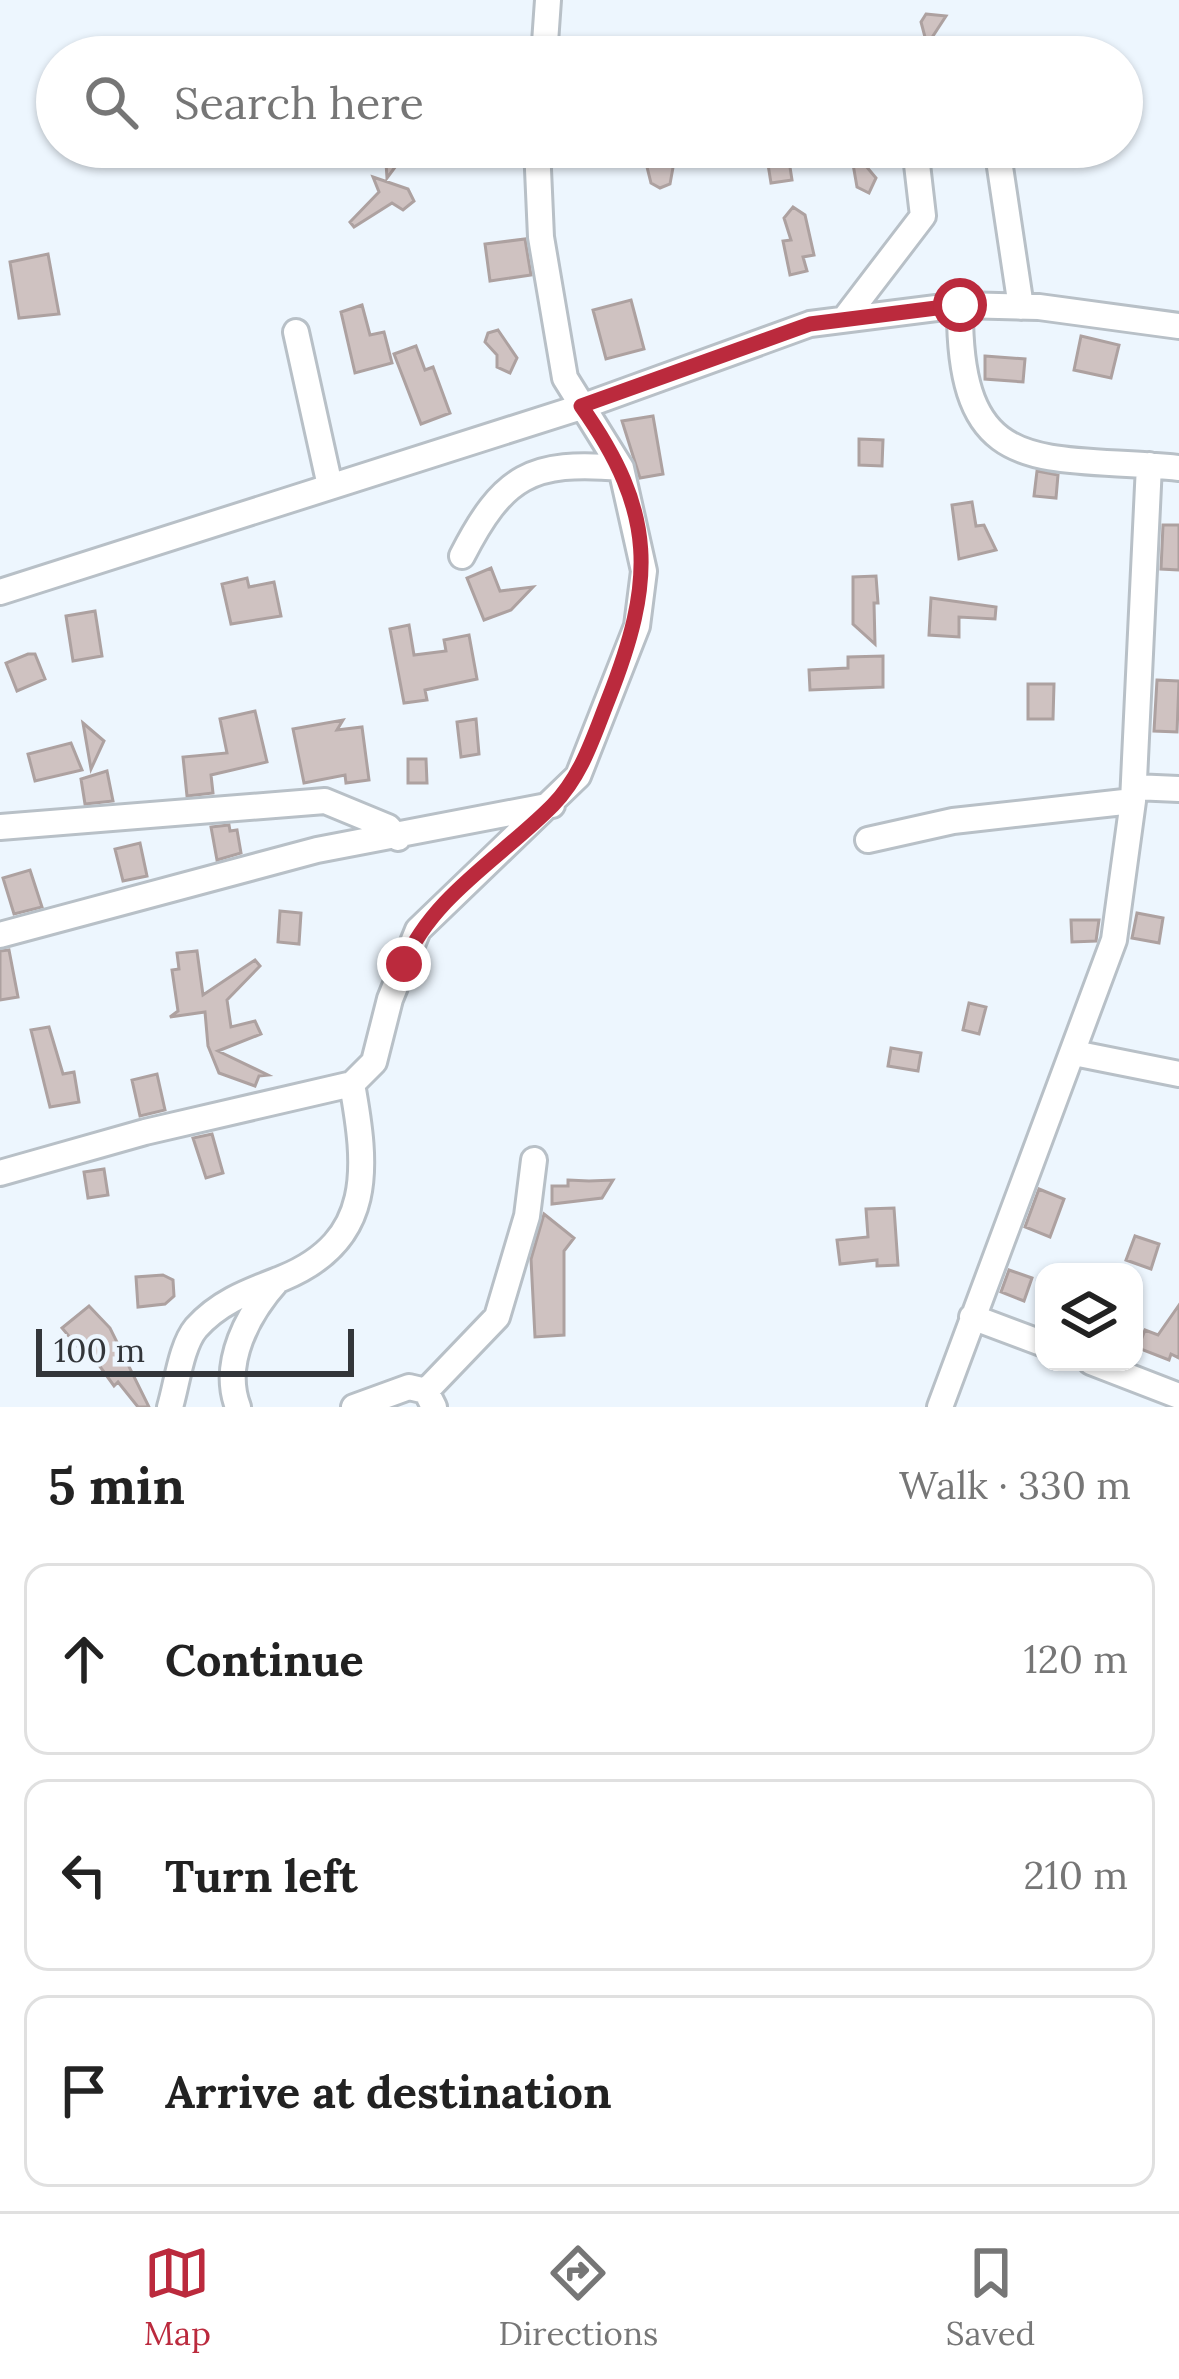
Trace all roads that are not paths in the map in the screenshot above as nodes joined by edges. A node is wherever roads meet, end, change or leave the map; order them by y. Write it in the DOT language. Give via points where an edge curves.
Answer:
graph roads {
  1 [pos="548,0"];
  2 [pos="545,36"];
  3 [pos="538,168"];
  4 [pos="917,168"];
  5 [pos="1000,168"];
  6 [pos="960,305"];
  7 [pos="1022,307"];
  8 [pos="845,318"];
  9 [pos="1179,326"];
  10 [pos="296,332"];
  11 [pos="581,406"];
  12 [pos="1149,465"];
  13 [pos="1179,468"];
  14 [pos="621,469"];
  15 [pos="330,487"];
  16 [pos="462,556"];
  17 [pos="0,592"];
  18 [pos="1179,789"];
  19 [pos="1134,794"];
  20 [pos="554,804"];
  21 [pos="0,827"];
  22 [pos="398,838"];
  23 [pos="868,841"];
  24 [pos="0,935"];
  25 [pos="1075,1054"];
  26 [pos="1179,1074"];
  27 [pos="352,1084"];
  28 [pos="534,1160"];
  29 [pos="0,1173"];
  30 [pos="313,1265"];
  31 [pos="972,1316"];
  32 [pos="1035,1340"];
  33 [pos="1114,1371"];
  34 [pos="1179,1396"];
  35 [pos="430,1399"];
  36 [pos="170,1407"];
  37 [pos="238,1407"];
  38 [pos="354,1407"];
  39 [pos="940,1407"];
  1 -- 2 [label="street"];
  3 -- 11 [label="street" via="565,378"];
  4 -- 8 [label="street" via="923,216"];
  5 -- 7 [label="street"];
  6 -- 7 [label="street"];
  6 -- 8 [label="street"];
  6 -- 12 [label="street" via="975,413 998,442 1050,460"];
  7 -- 9 [label="street"];
  8 -- 11 [label="street"];
  10 -- 15 [label="street"];
  11 -- 14 [label="street"];
  11 -- 15 [label="street"];
  12 -- 13 [label="street"];
  12 -- 19 [label="street"];
  14 -- 16 [label="street" via="569,464 516,478 486,508"];
  14 -- 20 [label="street" via="644,571 637,626 578,776"];
  15 -- 17 [label="street"];
  18 -- 19 [label="street"];
  19 -- 23 [label="street"];
  19 -- 25 [label="street" via="1114,940"];
  20 -- 22 [label="street"];
  20 -- 27 [label="street" via="418,929 374,1062"];
  21 -- 22 [label="street" via="325,801"];
  22 -- 24 [label="street" via="317,850"];
  25 -- 26 [label="street"];
  25 -- 31 [label="street"];
  27 -- 29 [label="street"];
  27 -- 30 [label="street" via="365,1154 356,1216"];
  28 -- 35 [label="street" via="497,1317"];
  30 -- 36 [label="street" via="223,1302 192,1332"];
  30 -- 37 [label="street" via="276,1281 261,1301 235,1353"];
  31 -- 32 [label="street"];
  31 -- 39 [label="street"];
  33 -- 34 [label="street"];
  35 -- 38 [label="street" via="409,1387"];
}
